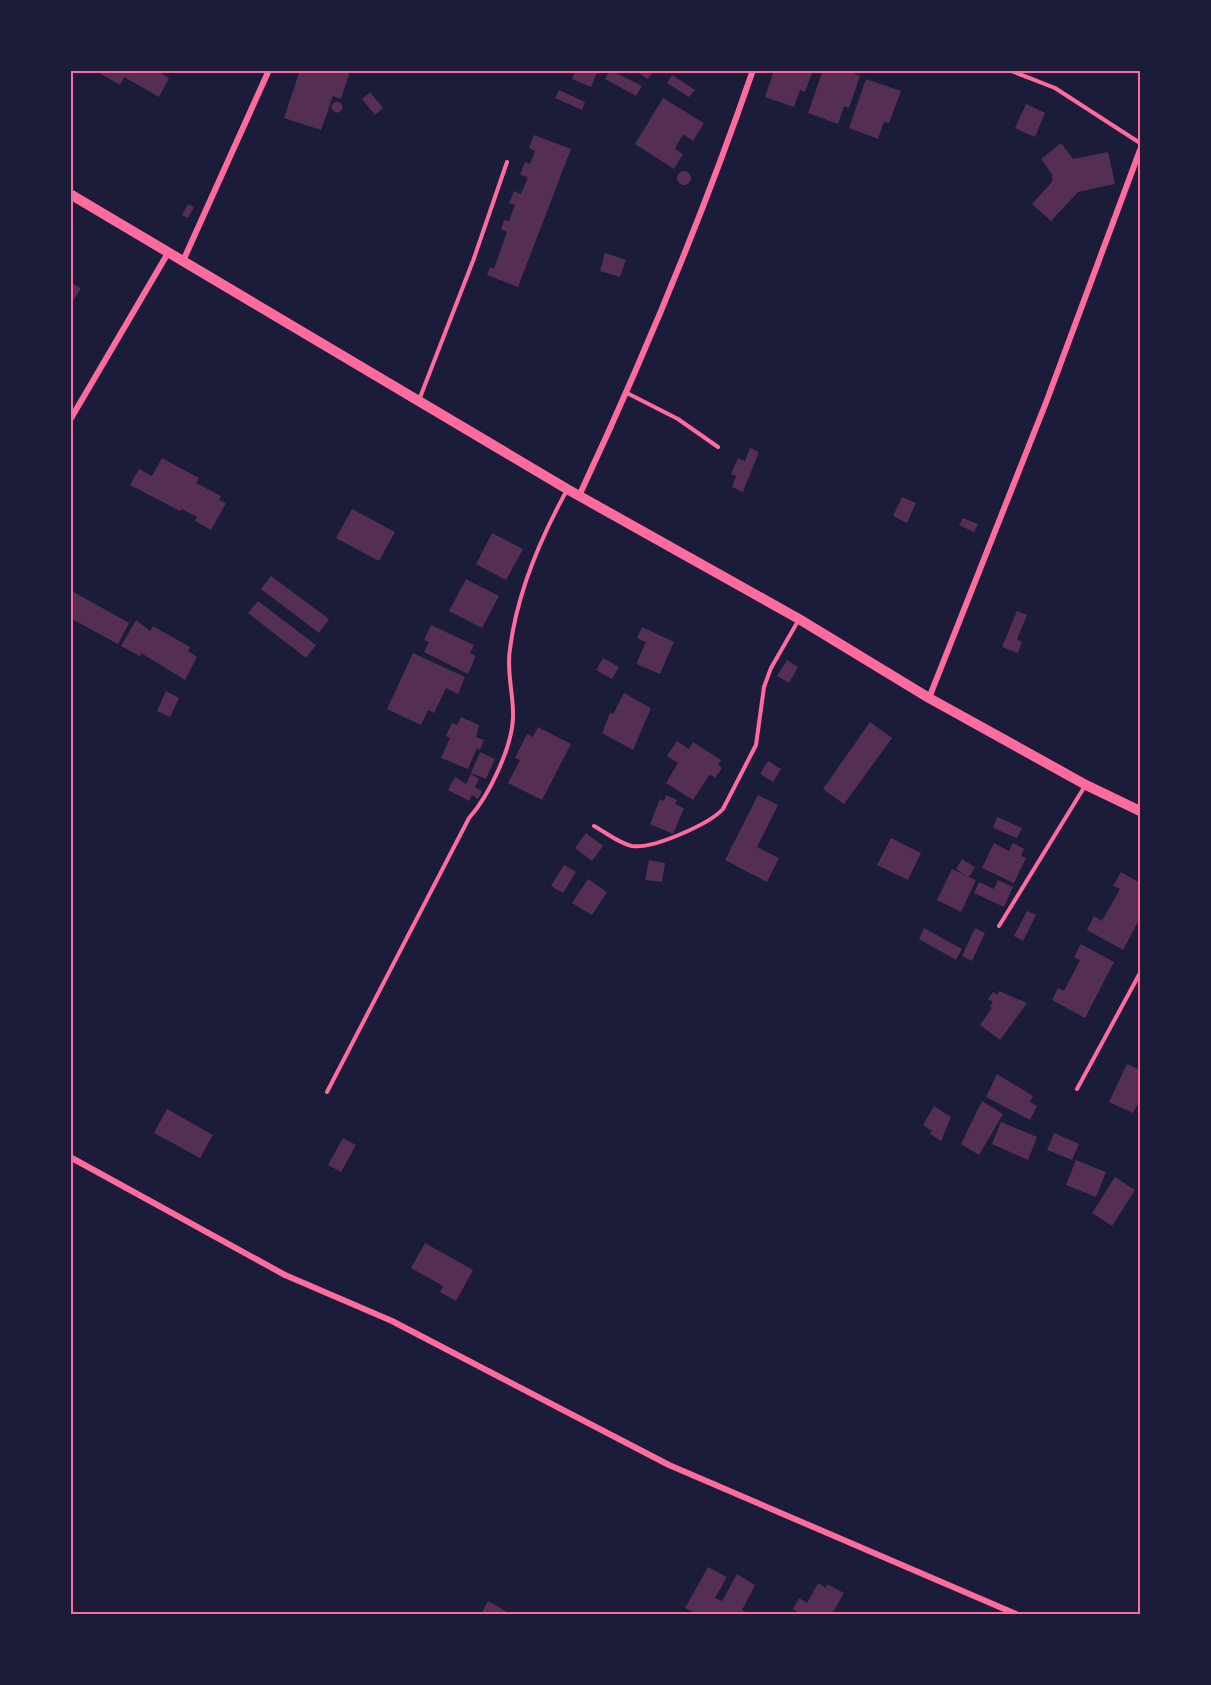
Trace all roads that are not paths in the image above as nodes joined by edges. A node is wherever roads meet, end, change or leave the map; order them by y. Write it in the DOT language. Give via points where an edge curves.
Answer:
graph roads {
  1 [pos="270,70"];
  2 [pos="753,70"];
  3 [pos="1009,70"];
  4 [pos="1140,143"];
  5 [pos="1140,150"];
  6 [pos="507,162"];
  7 [pos="70,194"];
  8 [pos="168,253"];
  9 [pos="183,261"];
  10 [pos="627,393"];
  11 [pos="419,401"];
  12 [pos="70,420"];
  13 [pos="718,447"];
  14 [pos="567,489"];
  15 [pos="579,496"];
  16 [pos="799,619"];
  17 [pos="929,698"];
  18 [pos="1086,785"];
  19 [pos="1140,811"];
  20 [pos="594,826"];
  21 [pos="999,926"];
  22 [pos="1140,973"];
  23 [pos="1077,1089"];
  24 [pos="327,1092"];
  25 [pos="70,1157"];
  26 [pos="1016,1614"];
  1 -- 9 [label="street"];
  2 -- 10 [label="street" via="726,149"];
  3 -- 4 [label="lane" via="1055,88"];
  5 -- 17 [label="street" via="1047,400"];
  6 -- 11 [label="lane"];
  7 -- 8 [label="main road"];
  8 -- 9 [label="main road"];
  8 -- 12 [label="street"];
  9 -- 11 [label="main road"];
  10 -- 13 [label="lane" via="678,419"];
  10 -- 15 [label="street"];
  11 -- 14 [label="main road"];
  14 -- 15 [label="main road"];
  14 -- 24 [label="lane" via="545,530 520,604 509,651 513,718 496,773"];
  15 -- 16 [label="main road"];
  16 -- 17 [label="main road"];
  16 -- 20 [label="lane" via="771,668 764,687 756,745 723,809 672,837 642,845 631,846"];
  17 -- 18 [label="main road"];
  18 -- 19 [label="main road"];
  18 -- 21 [label="lane"];
  22 -- 23 [label="lane"];
  25 -- 26 [label="street" via="285,1275 392,1321 669,1465"];
}
